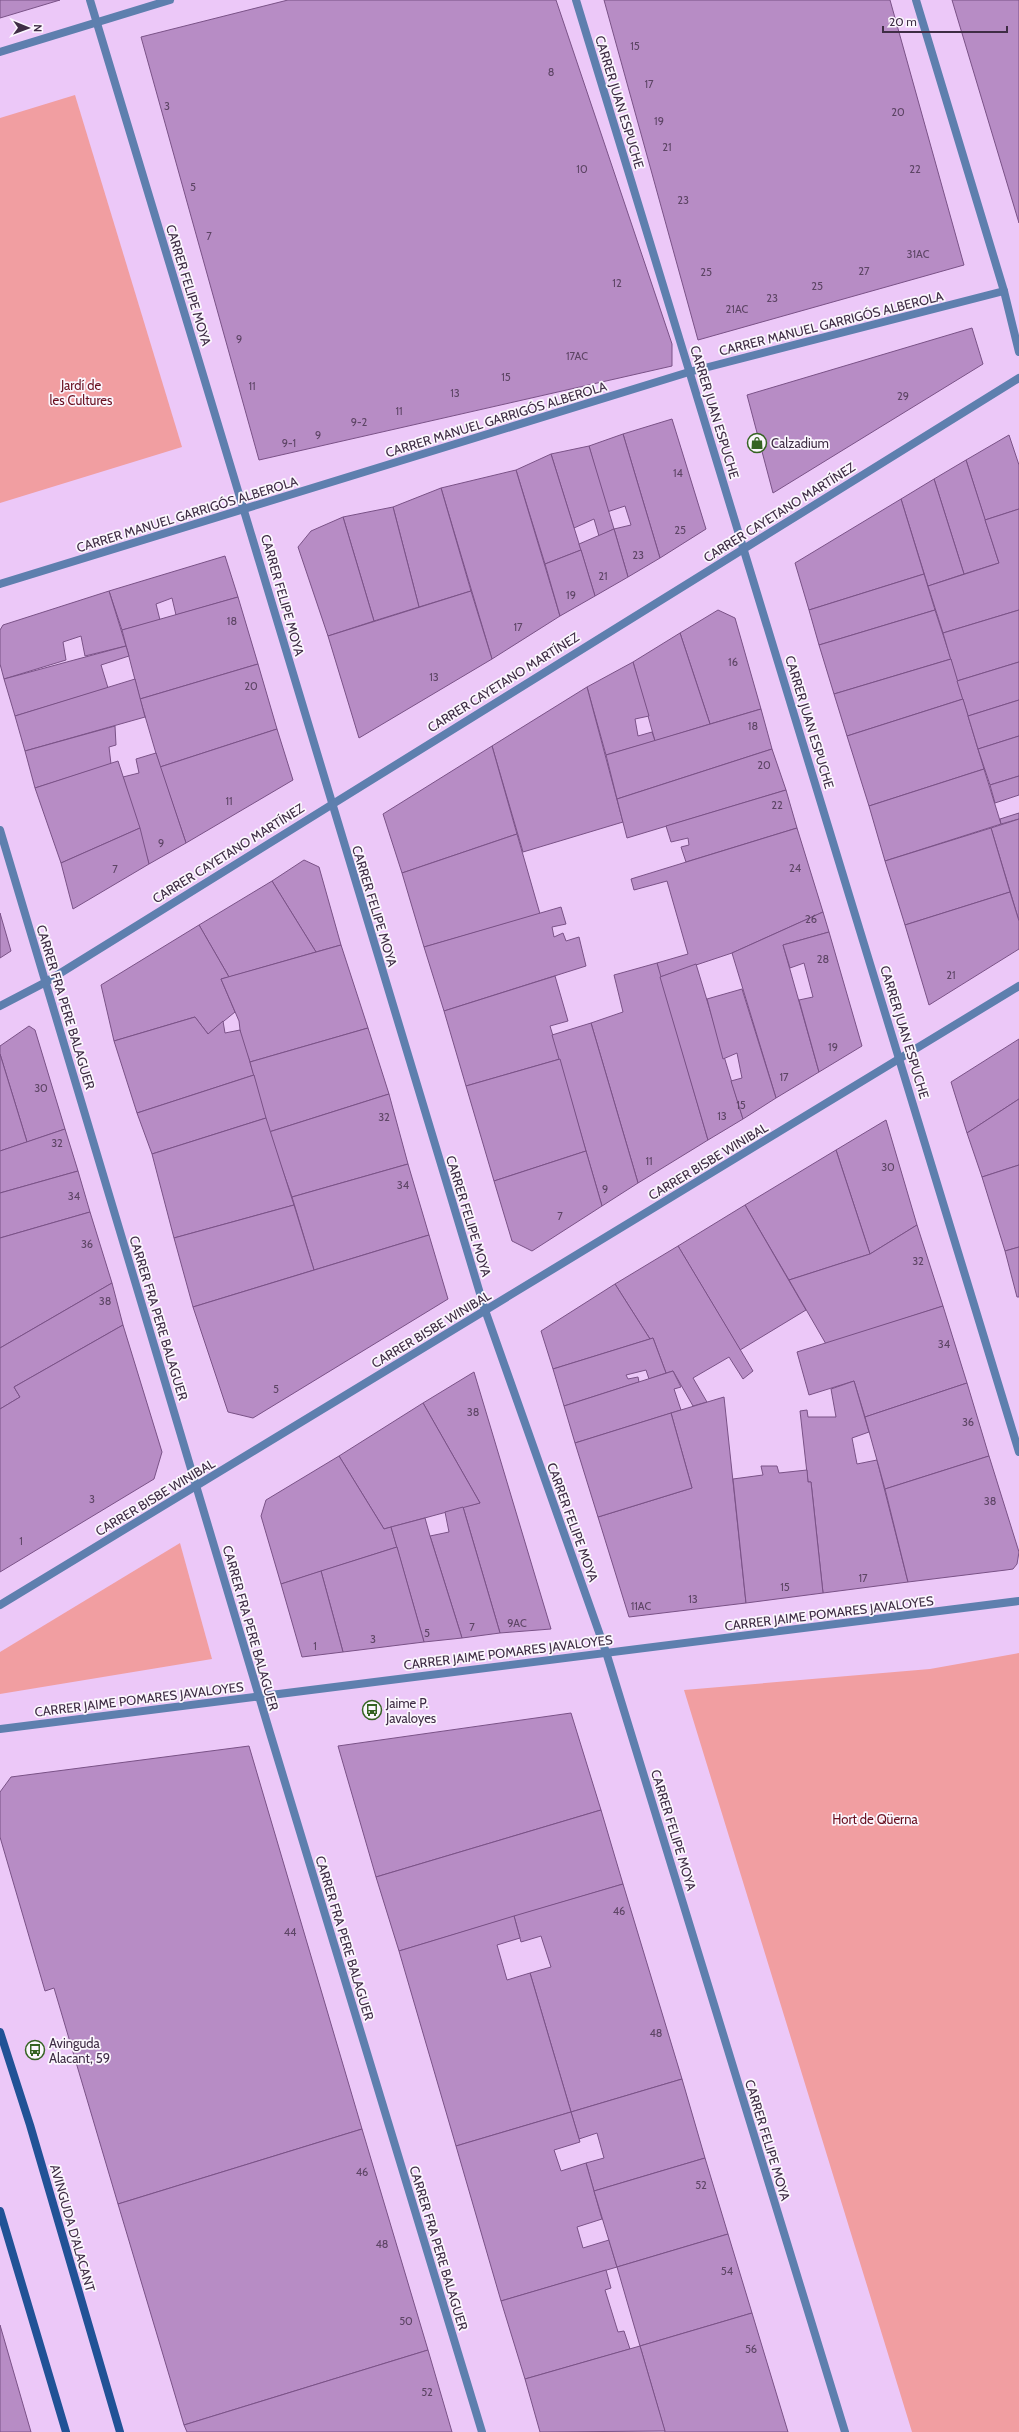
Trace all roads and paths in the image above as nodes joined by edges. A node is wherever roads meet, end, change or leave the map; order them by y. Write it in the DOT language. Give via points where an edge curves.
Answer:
graph roads {
  1 [pos="90,0"];
  2 [pos="170,0"];
  3 [pos="576,0"];
  4 [pos="916,0"];
  5 [pos="97,22"];
  6 [pos="0,52"];
  7 [pos="1004,291"];
  8 [pos="1019,352"];
  9 [pos="690,372"];
  10 [pos="1019,378"];
  11 [pos="245,509"];
  12 [pos="744,547"];
  13 [pos="0,584"];
  14 [pos="331,803"];
  15 [pos="0,830"];
  16 [pos="46,982"];
  17 [pos="1019,986"];
  18 [pos="0,1006"];
  19 [pos="900,1058"];
  20 [pos="485,1310"];
  21 [pos="1019,1452"];
  22 [pos="197,1486"];
  23 [pos="1019,1601"];
  24 [pos="0,1605"];
  25 [pos="606,1652"];
  26 [pos="259,1695"];
  27 [pos="0,1729"];
  28 [pos="0,2032"];
  29 [pos="0,2211"];
  30 [pos="66,2432"];
  31 [pos="120,2432"];
  32 [pos="482,2432"];
  33 [pos="845,2432"];
  1 -- 5 [label="street, CARRER FELIPE MOYA"];
  2 -- 5 [label="street"];
  3 -- 9 [label="street, CARRER JUAN ESPUCHE"];
  4 -- 7 [label="street"];
  5 -- 6 [label="street"];
  5 -- 11 [label="street, CARRER FELIPE MOYA"];
  7 -- 8 [label="street"];
  7 -- 9 [label="street, CARRER MANUEL GARRIGÓS ALBEROLA"];
  9 -- 11 [label="street, CARRER MANUEL GARRIGÓS ALBEROLA"];
  9 -- 12 [label="street, CARRER JUAN ESPUCHE"];
  10 -- 12 [label="street, CARRER CAYETANO MARTÍNEZ"];
  11 -- 13 [label="street, CARRER MANUEL GARRIGÓS ALBEROLA"];
  11 -- 14 [label="street, CARRER FELIPE MOYA"];
  12 -- 14 [label="street, CARRER CAYETANO MARTÍNEZ"];
  12 -- 19 [label="street, CARRER JUAN ESPUCHE"];
  14 -- 16 [label="street, CARRER CAYETANO MARTÍNEZ"];
  14 -- 20 [label="street, CARRER FELIPE MOYA"];
  15 -- 16 [label="street, CARRER FRA PERE BALAGUER"];
  16 -- 18 [label="street, CARRER CAYETANO MARTÍNEZ"];
  16 -- 22 [label="street, CARRER FRA PERE BALAGUER"];
  17 -- 19 [label="street, CARRER BISBE WINIBAL"];
  19 -- 20 [label="street, CARRER BISBE WINIBAL"];
  19 -- 21 [label="street, CARRER JUAN ESPUCHE"];
  20 -- 22 [label="street, CARRER BISBE WINIBAL"];
  20 -- 25 [label="street, CARRER FELIPE MOYA"];
  22 -- 24 [label="street, CARRER BISBE WINIBAL"];
  22 -- 26 [label="street, CARRER FRA PERE BALAGUER"];
  23 -- 25 [label="street, CARRER JAIME POMARES JAVALOYES"];
  25 -- 26 [label="street, CARRER JAIME POMARES JAVALOYES"];
  25 -- 33 [label="street, CARRER FELIPE MOYA"];
  26 -- 27 [label="street, CARRER JAIME POMARES JAVALOYES"];
  26 -- 32 [label="street, CARRER FRA PERE BALAGUER"];
  28 -- 31 [label="main road, AVINGUDA D'ALACANT" via="30,2125"];
  29 -- 30 [label="main road"];
}
